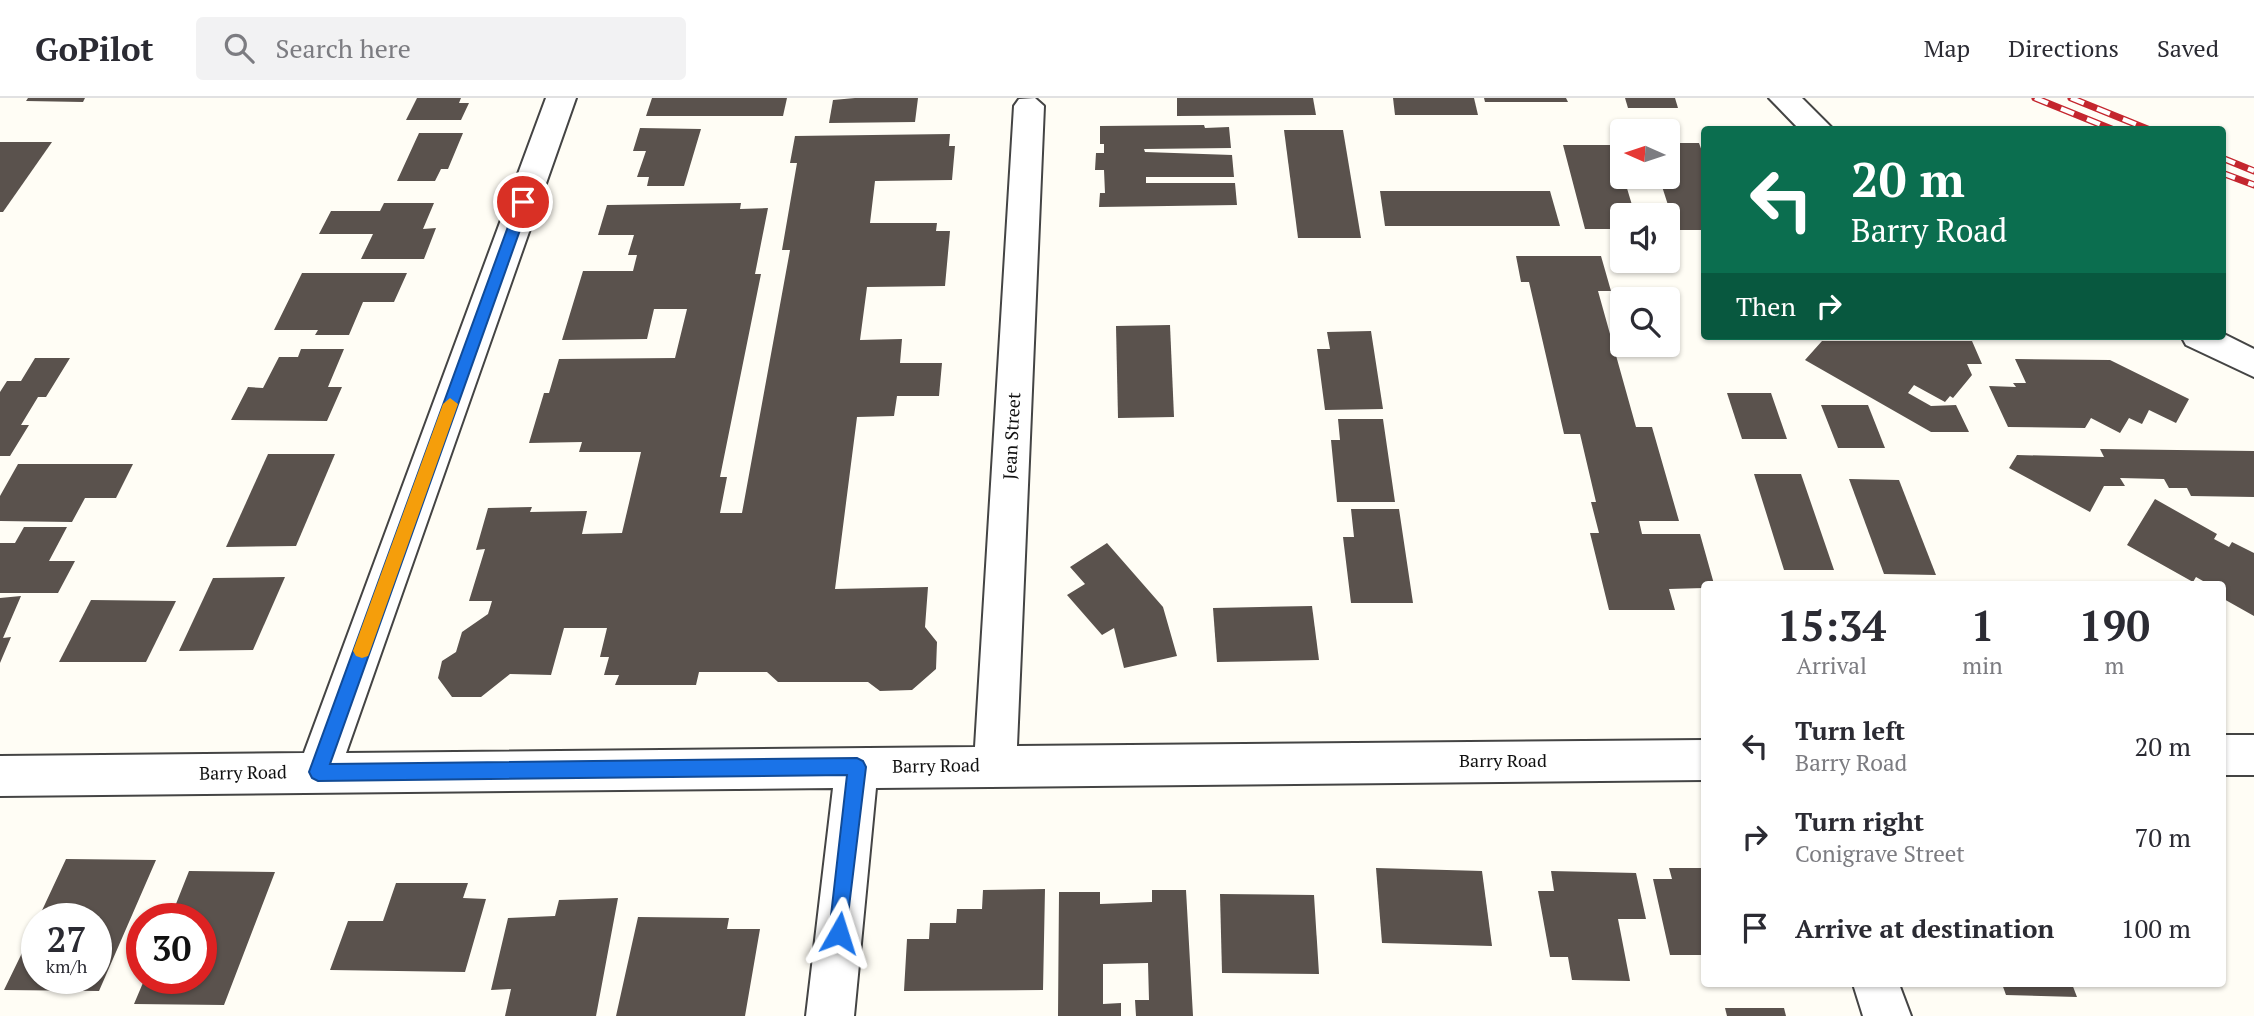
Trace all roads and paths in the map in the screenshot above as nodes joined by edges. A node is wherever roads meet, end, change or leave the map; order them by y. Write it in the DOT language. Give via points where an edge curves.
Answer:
graph roads {
  1 [pos="561,98"];
  2 [pos="1784,98"];
  3 [pos="1031,101"];
  4 [pos="1815,126"];
  5 [pos="2206,340"];
  6 [pos="2254,364"];
  7 [pos="2226,755"];
  8 [pos="2254,755"];
  9 [pos="1701,760"];
  10 [pos="995,765"];
  11 [pos="857,767"];
  12 [pos="318,772"];
  13 [pos="0,776"];
  14 [pos="1877,987"];
  15 [pos="830,1016"];
  16 [pos="1887,1016"];
  1 -- 12 [label="street"];
  2 -- 4 [label="street"];
  3 -- 10 [label="street, Jean Street"];
  5 -- 6 [label="street"];
  7 -- 8 [label="street"];
  9 -- 10 [label="street, Barry Road"];
  10 -- 11 [label="street, Barry Road"];
  11 -- 12 [label="street, Barry Road"];
  11 -- 15 [label="street"];
  12 -- 13 [label="street, Barry Road"];
  14 -- 16 [label="street"];
}
